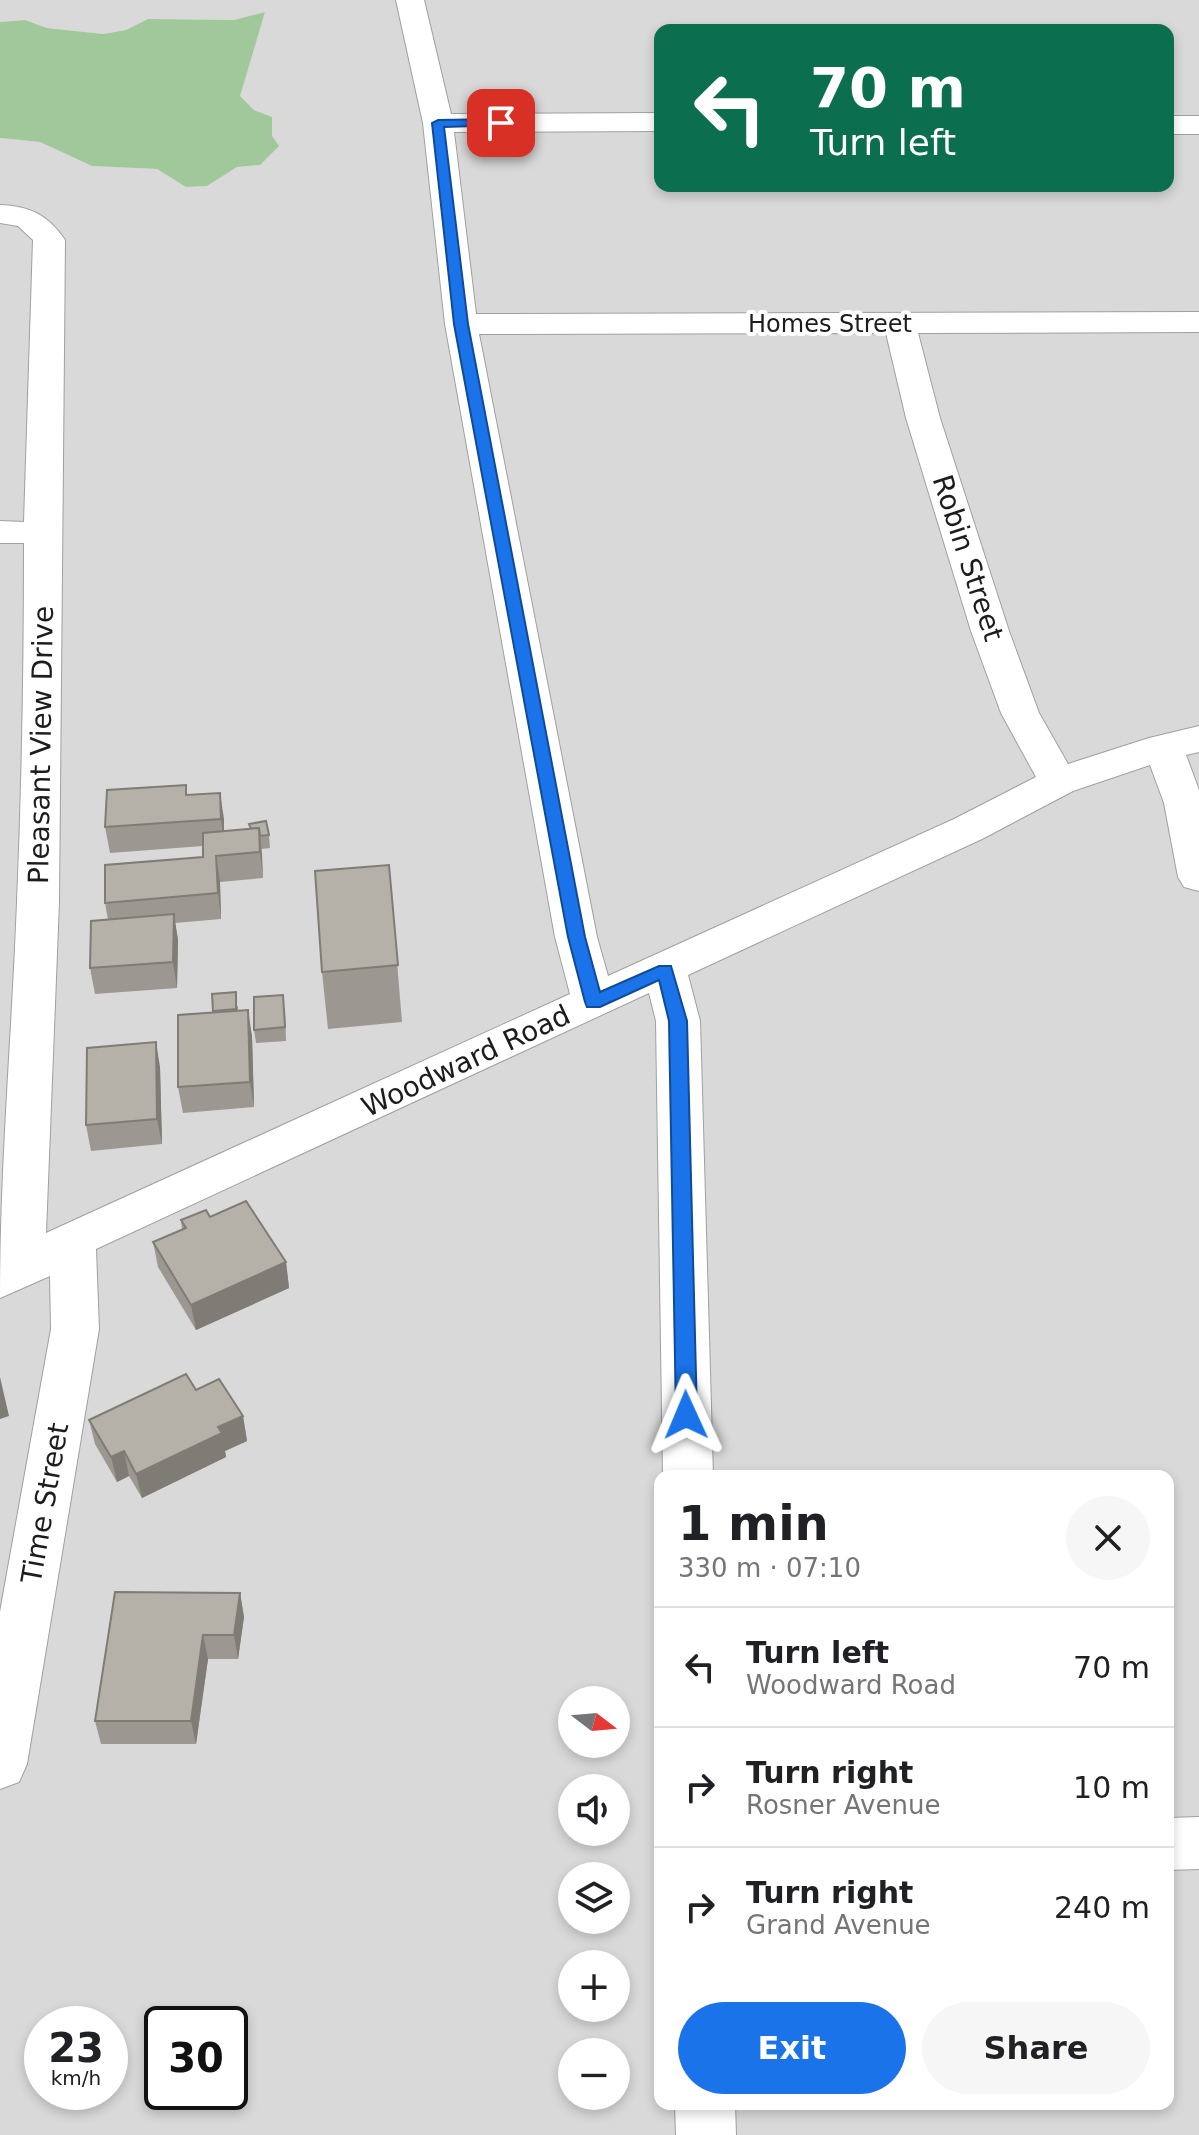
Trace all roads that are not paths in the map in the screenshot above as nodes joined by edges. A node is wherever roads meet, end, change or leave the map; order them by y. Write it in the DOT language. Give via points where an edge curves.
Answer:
graph roads {
  1 [pos="410,0"];
  2 [pos="654,122"];
  3 [pos="438,123"];
  4 [pos="1174,125"];
  5 [pos="1199,125"];
  6 [pos="0,214"];
  7 [pos="1199,322"];
  8 [pos="461,324"];
  9 [pos="900,325"];
  10 [pos="0,532"];
  11 [pos="42,533"];
  12 [pos="1181,743"];
  13 [pos="1059,782"];
  14 [pos="1199,877"];
  15 [pos="665,970"];
  16 [pos="594,1002"];
  17 [pos="72,1240"];
  18 [pos="11,1274"];
  19 [pos="688,1470"];
  20 [pos="0,1764"];
  21 [pos="1199,1843"];
  22 [pos="1174,1844"];
  23 [pos="705,2110"];
  24 [pos="706,2135"];
  1 -- 3 [label="street"];
  2 -- 3 [label="street"];
  3 -- 8 [label="street"];
  4 -- 5 [label="street"];
  6 -- 11 [label="street, Pleasant View Drive" via="39,223 49,240"];
  7 -- 9 [label="street, Homes Street"];
  8 -- 9 [label="street, Homes Street"];
  8 -- 16 [label="street" via="576,937"];
  9 -- 13 [label="street, Robin Street" via="923,418 990,631 1020,713"];
  10 -- 11 [label="street"];
  11 -- 18 [label="street, Pleasant View Drive" via="38,902"];
  12 -- 13 [label="street, Woodward Road"];
  12 -- 14 [label="street" via="1184,803"];
  13 -- 15 [label="street, Woodward Road"];
  15 -- 16 [label="street, Woodward Road"];
  15 -- 19 [label="street" via="678,1021"];
  16 -- 17 [label="street, Woodward Road"];
  17 -- 18 [label="street, Woodward Road"];
  17 -- 20 [label="street, Time Street" via="75,1329"];
  21 -- 22 [label="street"];
  23 -- 24 [label="street"];
}
